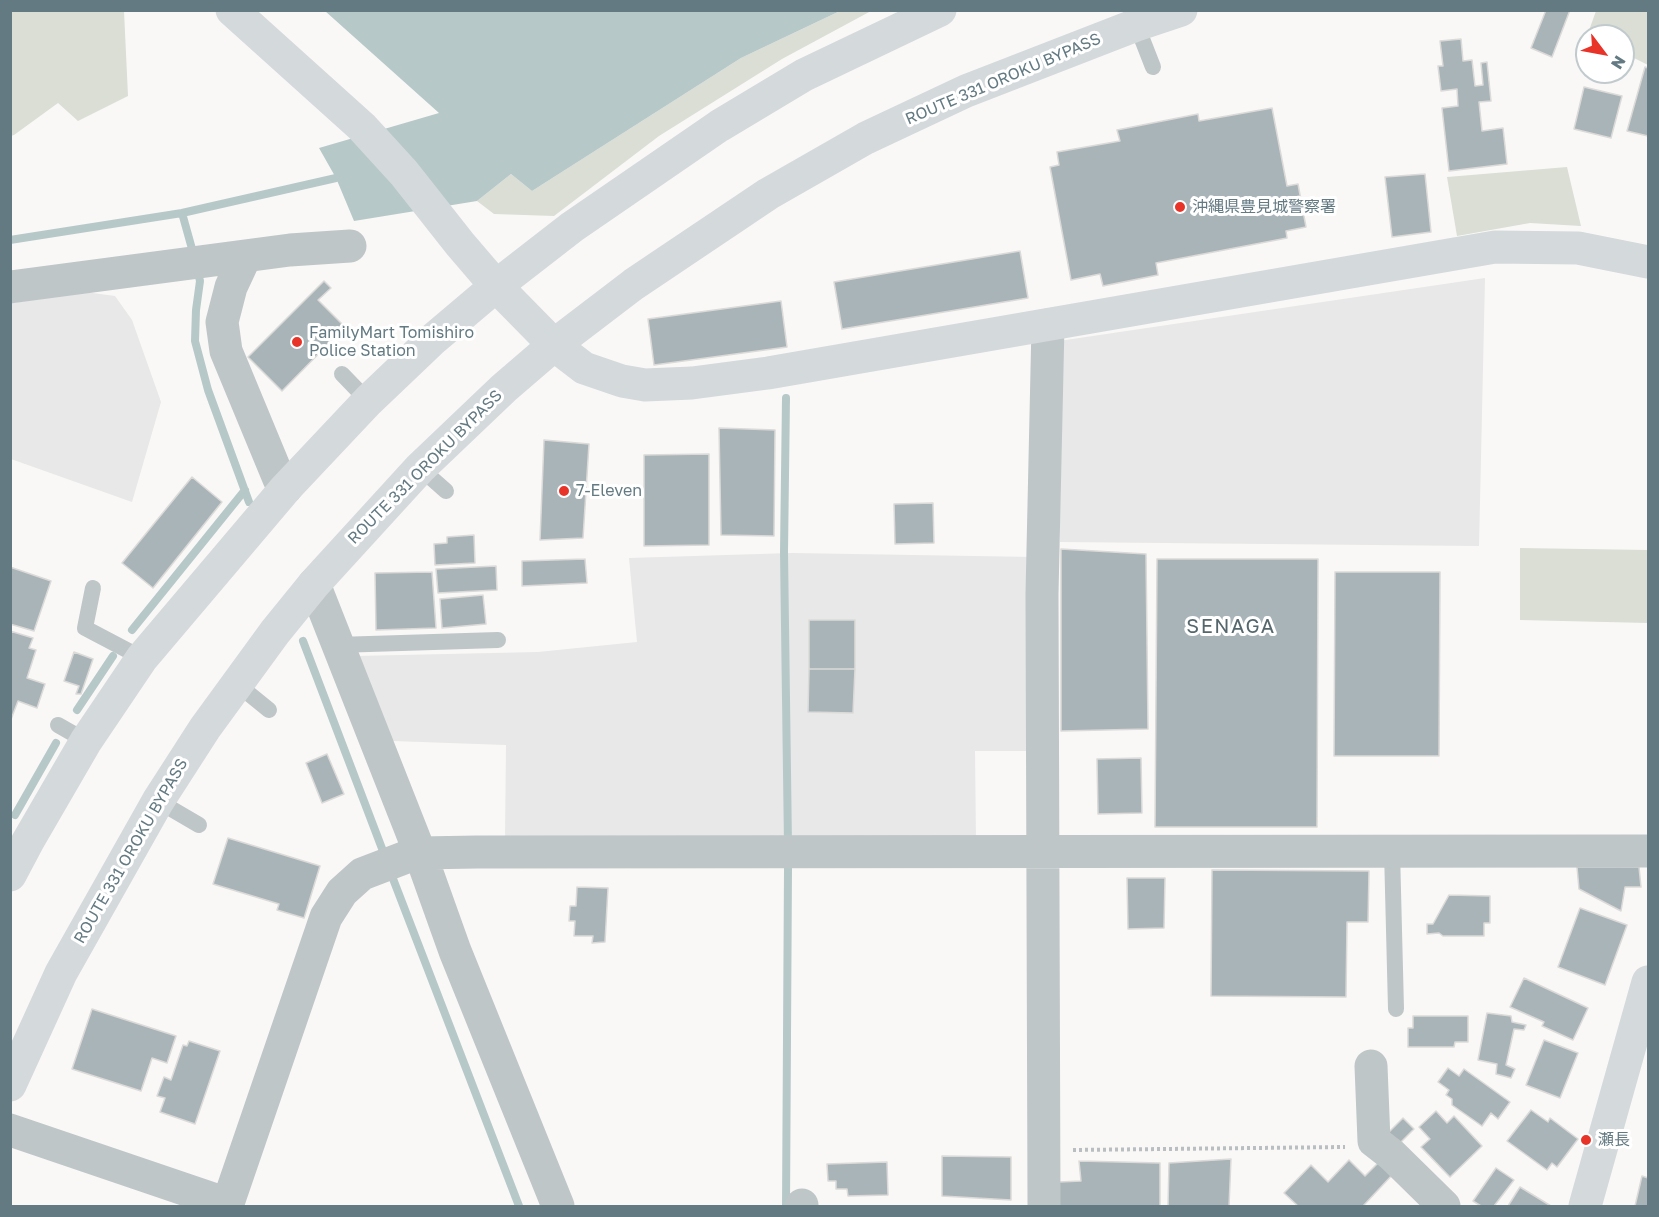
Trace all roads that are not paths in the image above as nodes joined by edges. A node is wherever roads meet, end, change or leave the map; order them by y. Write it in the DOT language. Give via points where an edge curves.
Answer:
graph roads {
  1 [pos="232,10"];
  2 [pos="940,10"];
  3 [pos="1181,10"];
  4 [pos="1133,18"];
  5 [pos="1153,67"];
  6 [pos="350,246"];
  7 [pos="236,258"];
  8 [pos="1648,262"];
  9 [pos="496,286"];
  10 [pos="10,287"];
  11 [pos="1048,325"];
  12 [pos="554,345"];
  13 [pos="342,374"];
  14 [pos="368,401"];
  15 [pos="420,468"];
  16 [pos="286,488"];
  17 [pos="446,490"];
  18 [pos="314,584"];
  19 [pos="93,588"];
  20 [pos="498,640"];
  21 [pos="337,645"];
  22 [pos="142,658"];
  23 [pos="237,684"];
  24 [pos="269,710"];
  25 [pos="58,725"];
  26 [pos="86,741"];
  27 [pos="158,801"];
  28 [pos="199,825"];
  29 [pos="19,837"];
  30 [pos="1042,851"];
  31 [pos="1392,851"];
  32 [pos="1648,851"];
  33 [pos="415,855"];
  34 [pos="10,875"];
  35 [pos="1648,982"];
  36 [pos="1396,1009"];
  37 [pos="1371,1066"];
  38 [pos="10,1085"];
  39 [pos="10,1130"];
  40 [pos="228,1205"];
  41 [pos="558,1206"];
  42 [pos="1044,1206"];
  43 [pos="1444,1206"];
  44 [pos="1585,1206"];
  1 -- 9 [label="main road" via="362,127"];
  2 -- 9 [label="main road" via="804,75 719,126 572,227"];
  3 -- 4 [label="main road, ROUTE 331 OROKU BYPASS"];
  4 -- 5 [label="lane"];
  4 -- 12 [label="main road, ROUTE 331 OROKU BYPASS" via="866,138 768,194 634,284"];
  6 -- 7 [label="street"];
  7 -- 10 [label="street"];
  7 -- 16 [label="street" via="222,322 225,351"];
  8 -- 11 [label="main road" via="1578,248 1495,247"];
  9 -- 12 [label="main road"];
  9 -- 14 [label="main road"];
  11 -- 12 [label="main road" via="768,373 645,385 584,368"];
  11 -- 30 [label="street"];
  12 -- 15 [label="main road, ROUTE 331 OROKU BYPASS"];
  13 -- 14 [label="lane"];
  14 -- 16 [label="main road"];
  15 -- 17 [label="lane"];
  15 -- 18 [label="main road, ROUTE 331 OROKU BYPASS"];
  16 -- 22 [label="main road"];
  18 -- 21 [label="street"];
  18 -- 23 [label="main road, ROUTE 331 OROKU BYPASS"];
  19 -- 22 [label="lane" via="85,628"];
  20 -- 21 [label="lane"];
  21 -- 33 [label="street"];
  22 -- 26 [label="main road"];
  23 -- 24 [label="lane"];
  23 -- 27 [label="main road, ROUTE 331 OROKU BYPASS"];
  25 -- 26 [label="lane"];
  26 -- 29 [label="main road"];
  27 -- 28 [label="lane"];
  27 -- 38 [label="main road, ROUTE 331 OROKU BYPASS" via="61,973"];
  29 -- 34 [label="main road"];
  30 -- 31 [label="street"];
  30 -- 33 [label="street"];
  30 -- 42 [label="street"];
  31 -- 32 [label="street"];
  31 -- 36 [label="lane"];
  33 -- 40 [label="street" via="362,874 342,892 326,917"];
  33 -- 41 [label="street"];
  35 -- 44 [label="main road"];
  37 -- 43 [label="street" via="1374,1141"];
  39 -- 40 [label="street"];
}
